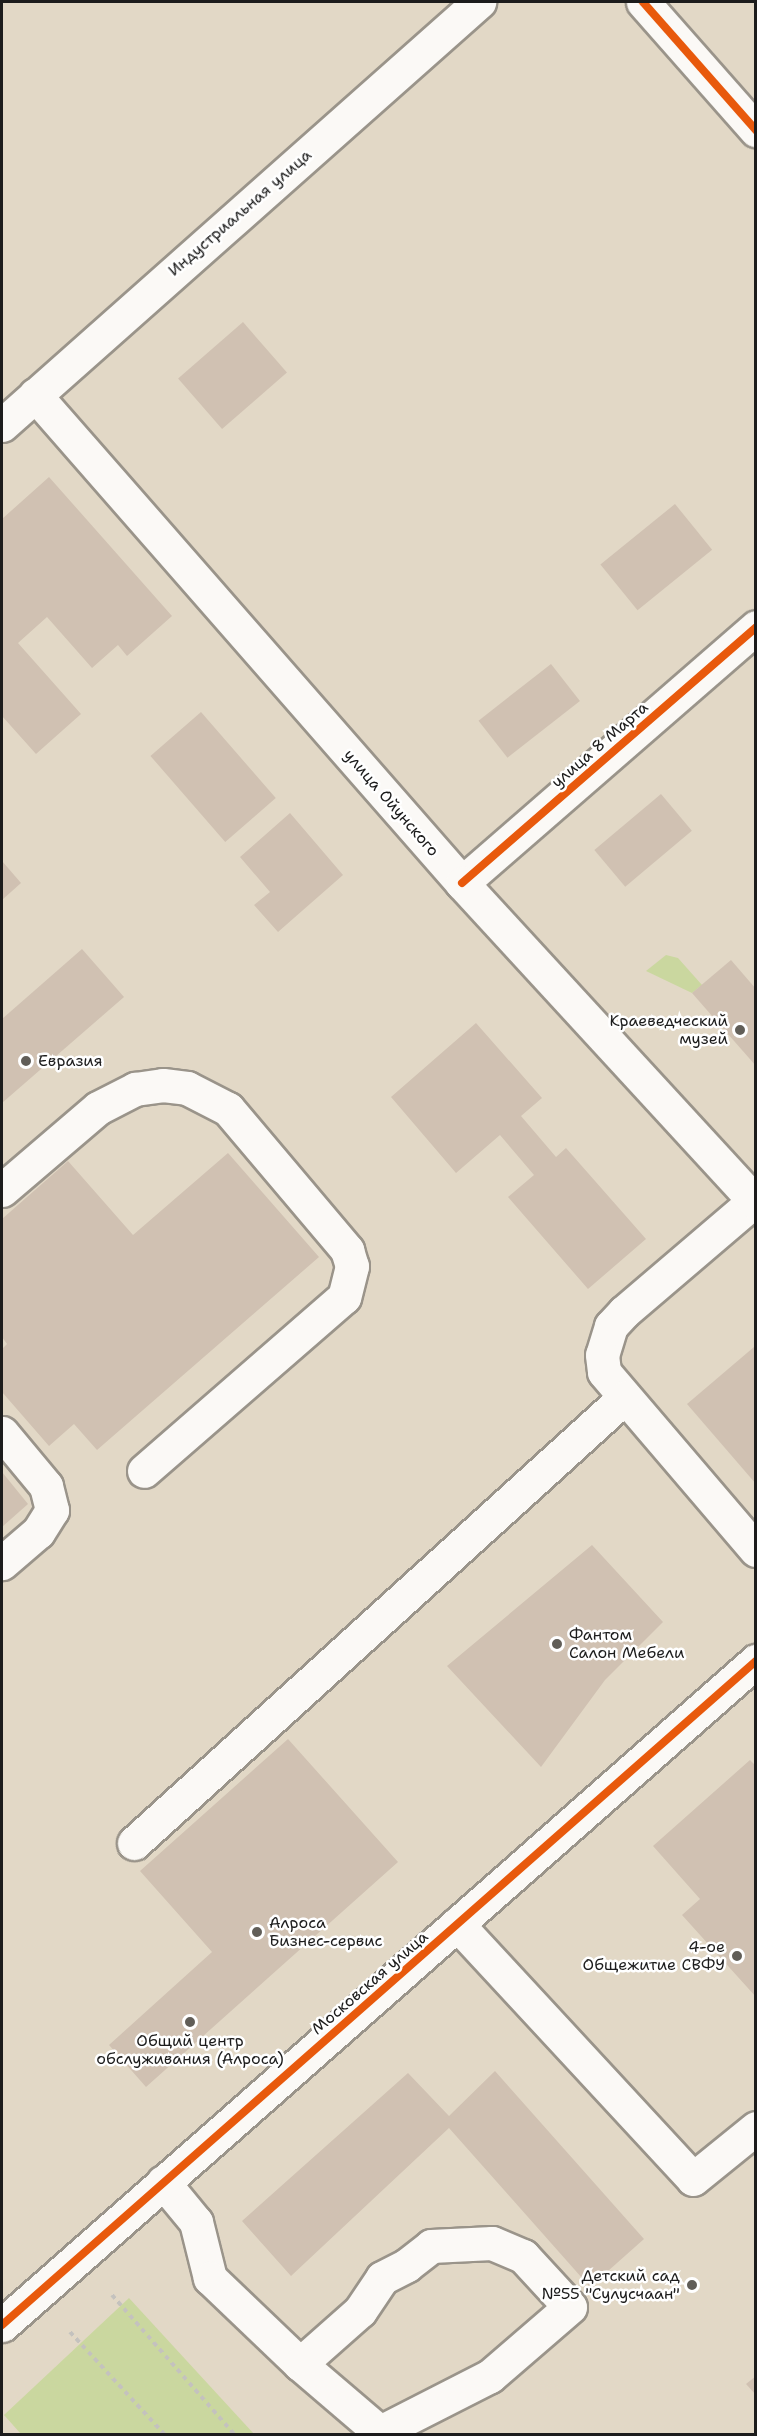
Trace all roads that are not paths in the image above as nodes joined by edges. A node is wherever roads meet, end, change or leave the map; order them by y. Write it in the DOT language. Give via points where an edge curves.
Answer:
graph roads {
  1 [pos="479,2"];
  2 [pos="644,2"];
  3 [pos="756,130"];
  4 [pos="35,394"];
  5 [pos="2,425"];
  6 [pos="756,627"];
  7 [pos="462,884"];
  8 [pos="2,1190"];
  9 [pos="755,1202"];
  10 [pos="625,1397"];
  11 [pos="2,1433"];
  12 [pos="144,1471"];
  13 [pos="756,1550"];
  14 [pos="2,1563"];
  15 [pos="756,1661"];
  16 [pos="134,1843"];
  17 [pos="457,1924"];
  18 [pos="756,2128"];
  19 [pos="163,2182"];
  20 [pos="2,2325"];
  21 [pos="300,2364"];
  22 [pos="381,2433"];
  1 -- 4 [label="main road, Индустриальная улица"];
  2 -- 3 [label="main road"];
  4 -- 5 [label="main road, Индустриальная улица"];
  4 -- 7 [label="main road, улица Ойунского"];
  6 -- 7 [label="main road, улица 8 Марта"];
  7 -- 9 [label="main road, улица Ойунского"];
  8 -- 12 [label="main road" via="98,1108 135,1089 163,1085 187,1088 228,1109 347,1250 352,1266 344,1297"];
  9 -- 10 [label="main road" via="611,1326 602,1355 604,1372"];
  10 -- 13 [label="main road"];
  10 -- 16 [label="main road"];
  11 -- 14 [label="main road" via="46,1486 52,1510 38,1532"];
  15 -- 17 [label="main road, Московская улица"];
  17 -- 18 [label="main road" via="693,2179"];
  17 -- 19 [label="main road, Московская улица"];
  19 -- 20 [label="main road, Московская улица"];
  19 -- 21 [label="main road" via="196,2222 210,2278"];
  21 -- 22 [label="main road"];
  21 -- 22 [label="main road" via="360,2311 382,2278 431,2246 492,2243 523,2256 570,2307 490,2376"];
}
